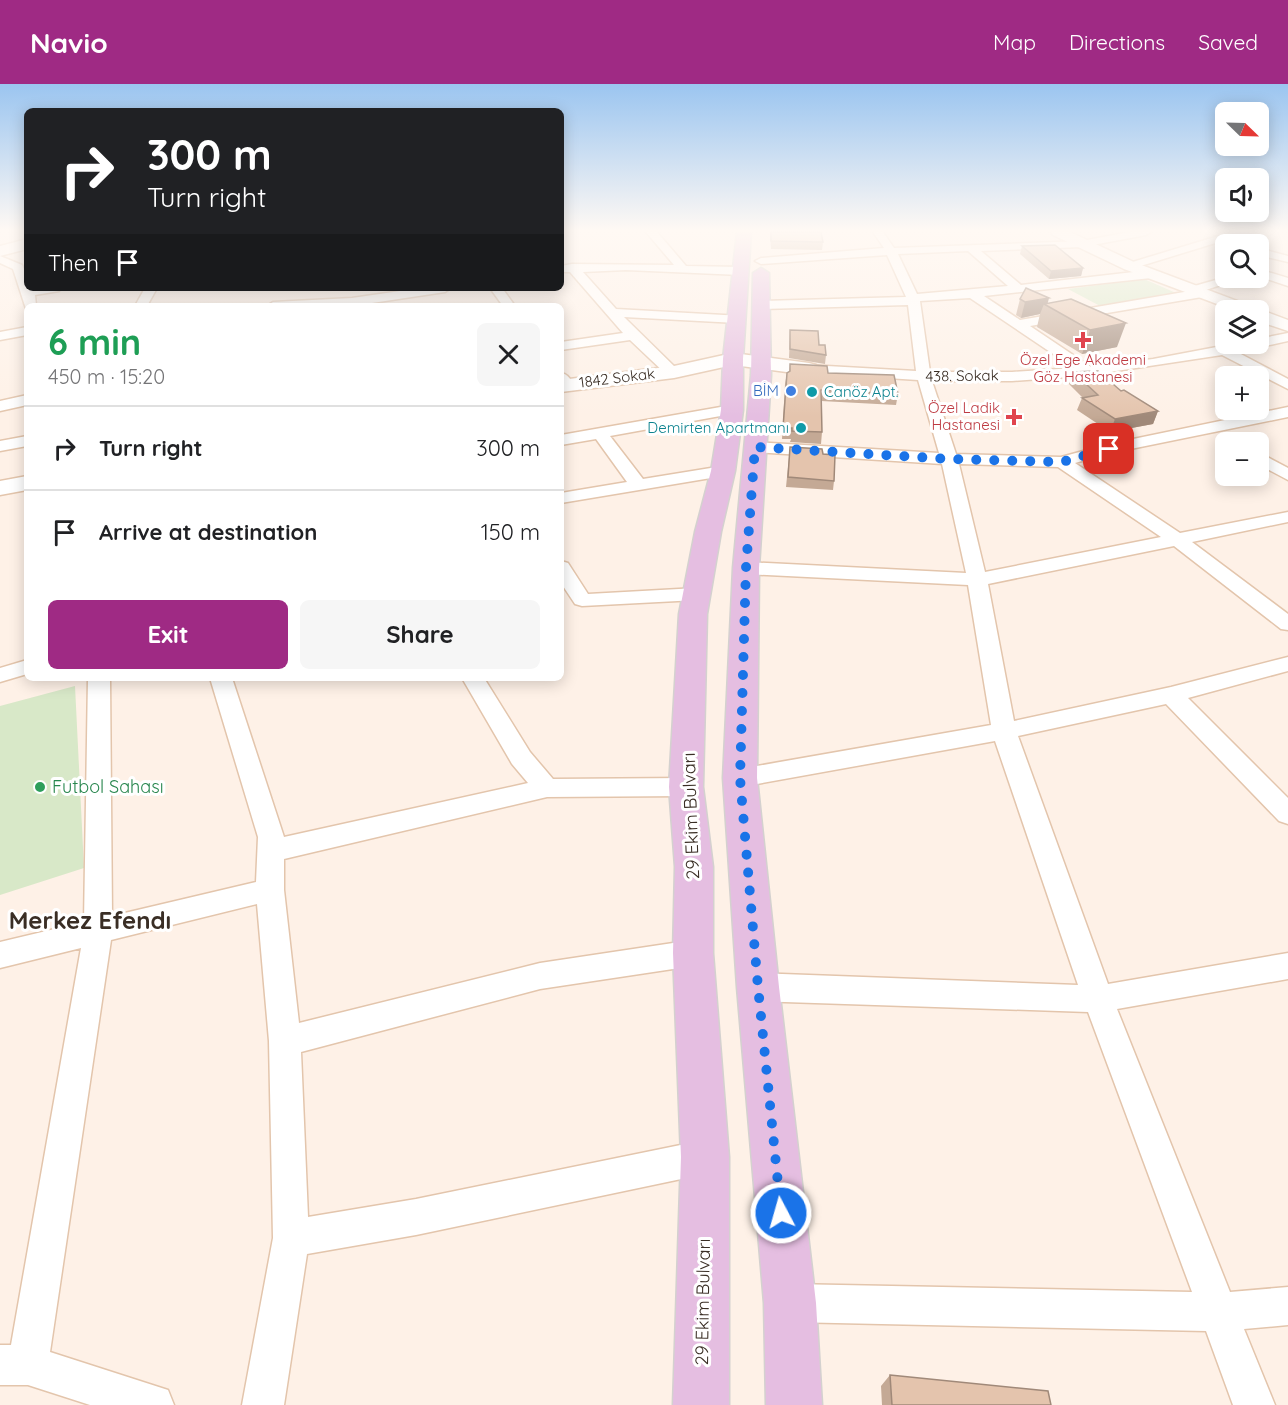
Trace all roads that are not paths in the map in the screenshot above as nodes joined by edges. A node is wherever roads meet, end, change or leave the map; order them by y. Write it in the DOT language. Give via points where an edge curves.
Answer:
graph roads {
  1 [pos="427,294"];
  2 [pos="597,294"];
  3 [pos="749,294"];
  4 [pos="911,294"];
  5 [pos="972,294"];
  6 [pos="1184,294"];
  7 [pos="1205,294"];
  8 [pos="913,299"];
  9 [pos="1222,300"];
  10 [pos="404,301"];
  11 [pos="270,303"];
  12 [pos="613,312"];
  13 [pos="748,312"];
  14 [pos="1269,319"];
  15 [pos="1020,324"];
  16 [pos="1288,326"];
  17 [pos="24,332"];
  18 [pos="0,336"];
  19 [pos="633,336"];
  20 [pos="1288,337"];
  21 [pos="1269,341"];
  22 [pos="564,346"];
  23 [pos="1215,351"];
  24 [pos="1230,354"];
  25 [pos="747,367"];
  26 [pos="809,369"];
  27 [pos="1088,371"];
  28 [pos="673,372"];
  29 [pos="924,377"];
  30 [pos="564,382"];
  31 [pos="1288,385"];
  32 [pos="24,401"];
  33 [pos="0,406"];
  34 [pos="732,410"];
  35 [pos="1288,412"];
  36 [pos="1212,428"];
  37 [pos="1219,432"];
  38 [pos="600,433"];
  39 [pos="564,439"];
  40 [pos="24,442"];
  41 [pos="0,446"];
  42 [pos="755,447"];
  43 [pos="949,459"];
  44 [pos="1062,462"];
  45 [pos="1269,464"];
  46 [pos="723,471"];
  47 [pos="1288,476"];
  48 [pos="24,484"];
  49 [pos="638,485"];
  50 [pos="0,488"];
  51 [pos="564,497"];
  52 [pos="1288,517"];
  53 [pos="1178,540"];
  54 [pos="746,568"];
  55 [pos="564,572"];
  56 [pos="977,580"];
  57 [pos="697,594"];
  58 [pos="1288,624"];
  59 [pos="1288,664"];
  60 [pos="24,668"];
  61 [pos="0,675"];
  62 [pos="99,681"];
  63 [pos="222,681"];
  64 [pos="475,681"];
  65 [pos="1171,695"];
  66 [pos="1004,731"];
  67 [pos="740,778"];
  68 [pos="547,788"];
  69 [pos="686,788"];
  70 [pos="1288,814"];
  71 [pos="271,851"];
  72 [pos="270,890"];
  73 [pos="98,931"];
  74 [pos="693,953"];
  75 [pos="0,955"];
  76 [pos="1288,966"];
  77 [pos="758,987"];
  78 [pos="1098,999"];
  79 [pos="285,1041"];
  80 [pos="705,1157"];
  81 [pos="291,1238"];
  82 [pos="790,1303"];
  83 [pos="1288,1306"];
  84 [pos="1217,1312"];
  85 [pos="14,1365"];
  86 [pos="153,1405"];
  87 [pos="263,1405"];
  88 [pos="701,1405"];
  89 [pos="794,1405"];
  90 [pos="1254,1405"];
  1 -- 10 [label="street"];
  2 -- 12 [label="street"];
  3 -- 13 [label="main road, 29 Ekim Bulvarı"];
  4 -- 8 [label="street"];
  5 -- 8 [label="street"];
  5 -- 15 [label="street"];
  6 -- 15 [label="street"];
  7 -- 9 [label="street"];
  8 -- 13 [label="street"];
  8 -- 29 [label="street"];
  10 -- 11 [label="street"];
  12 -- 13 [label="street"];
  12 -- 19 [label="street"];
  13 -- 25 [label="main road, 29 Ekim Bulvarı"];
  14 -- 16 [label="street"];
  15 -- 27 [label="street"];
  17 -- 18 [label="street"];
  19 -- 22 [label="street"];
  19 -- 28 [label="street"];
  20 -- 21 [label="street, 438. Sokak"];
  23 -- 27 [label="street, 438. Sokak"];
  24 -- 31 [label="street"];
  25 -- 26 [label="street, 1842 Sokak"];
  25 -- 28 [label="street, 1842 Sokak"];
  25 -- 34 [label="main road, 29 Ekim Bulvarı"];
  25 -- 42 [label="main road, 29 Ekim Bulvarı"];
  26 -- 29 [label="street, 438. Sokak"];
  27 -- 29 [label="street, 438. Sokak"];
  28 -- 30 [label="street, 1842 Sokak"];
  29 -- 43 [label="street"];
  32 -- 33 [label="street"];
  34 -- 38 [label="street"];
  34 -- 46 [label="main road, 29 Ekim Bulvarı"];
  35 -- 36 [label="street"];
  36 -- 37 [label="street"];
  36 -- 44 [label="street"];
  38 -- 39 [label="street"];
  38 -- 49 [label="street"];
  40 -- 41 [label="street"];
  42 -- 43 [label="street"];
  42 -- 54 [label="main road, 29 Ekim Bulvarı"];
  43 -- 44 [label="street"];
  43 -- 56 [label="street"];
  44 -- 53 [label="street"];
  45 -- 47 [label="street"];
  46 -- 49 [label="street"];
  46 -- 57 [label="main road, 29 Ekim Bulvarı"];
  48 -- 50 [label="street"];
  49 -- 51 [label="street"];
  52 -- 53 [label="street"];
  53 -- 56 [label="street"];
  53 -- 58 [label="street"];
  54 -- 56 [label="street"];
  54 -- 67 [label="main road, 29 Ekim Bulvarı"];
  55 -- 57 [label="street" via="582,600"];
  56 -- 66 [label="street"];
  57 -- 69 [label="main road, 29 Ekim Bulvarı"];
  59 -- 65 [label="street"];
  60 -- 61 [label="street"];
  62 -- 73 [label="street"];
  63 -- 71 [label="street" via="271,837"];
  64 -- 68 [label="street" via="521,758"];
  65 -- 66 [label="street"];
  65 -- 70 [label="street"];
  66 -- 67 [label="street"];
  66 -- 78 [label="street"];
  67 -- 77 [label="main road, 29 Ekim Bulvarı"];
  68 -- 69 [label="street"];
  68 -- 71 [label="street"];
  69 -- 74 [label="main road, 29 Ekim Bulvarı" via="694,867"];
  71 -- 72 [label="street"];
  72 -- 73 [label="street"];
  72 -- 79 [label="street"];
  73 -- 75 [label="street"];
  73 -- 85 [label="street"];
  74 -- 79 [label="street" via="540,976"];
  74 -- 80 [label="main road, 29 Ekim Bulvarı"];
  76 -- 78 [label="street"];
  77 -- 78 [label="street"];
  77 -- 82 [label="main road, 29 Ekim Bulvarı"];
  78 -- 84 [label="street"];
  79 -- 81 [label="street"];
  80 -- 81 [label="street" via="416,1217"];
  80 -- 88 [label="main road, 29 Ekim Bulvarı"];
  81 -- 87 [label="street"];
  82 -- 84 [label="street"];
  82 -- 89 [label="main road, 29 Ekim Bulvarı"];
  83 -- 84 [label="street"];
  84 -- 90 [label="street"];
  85 -- 86 [label="street"];
}
